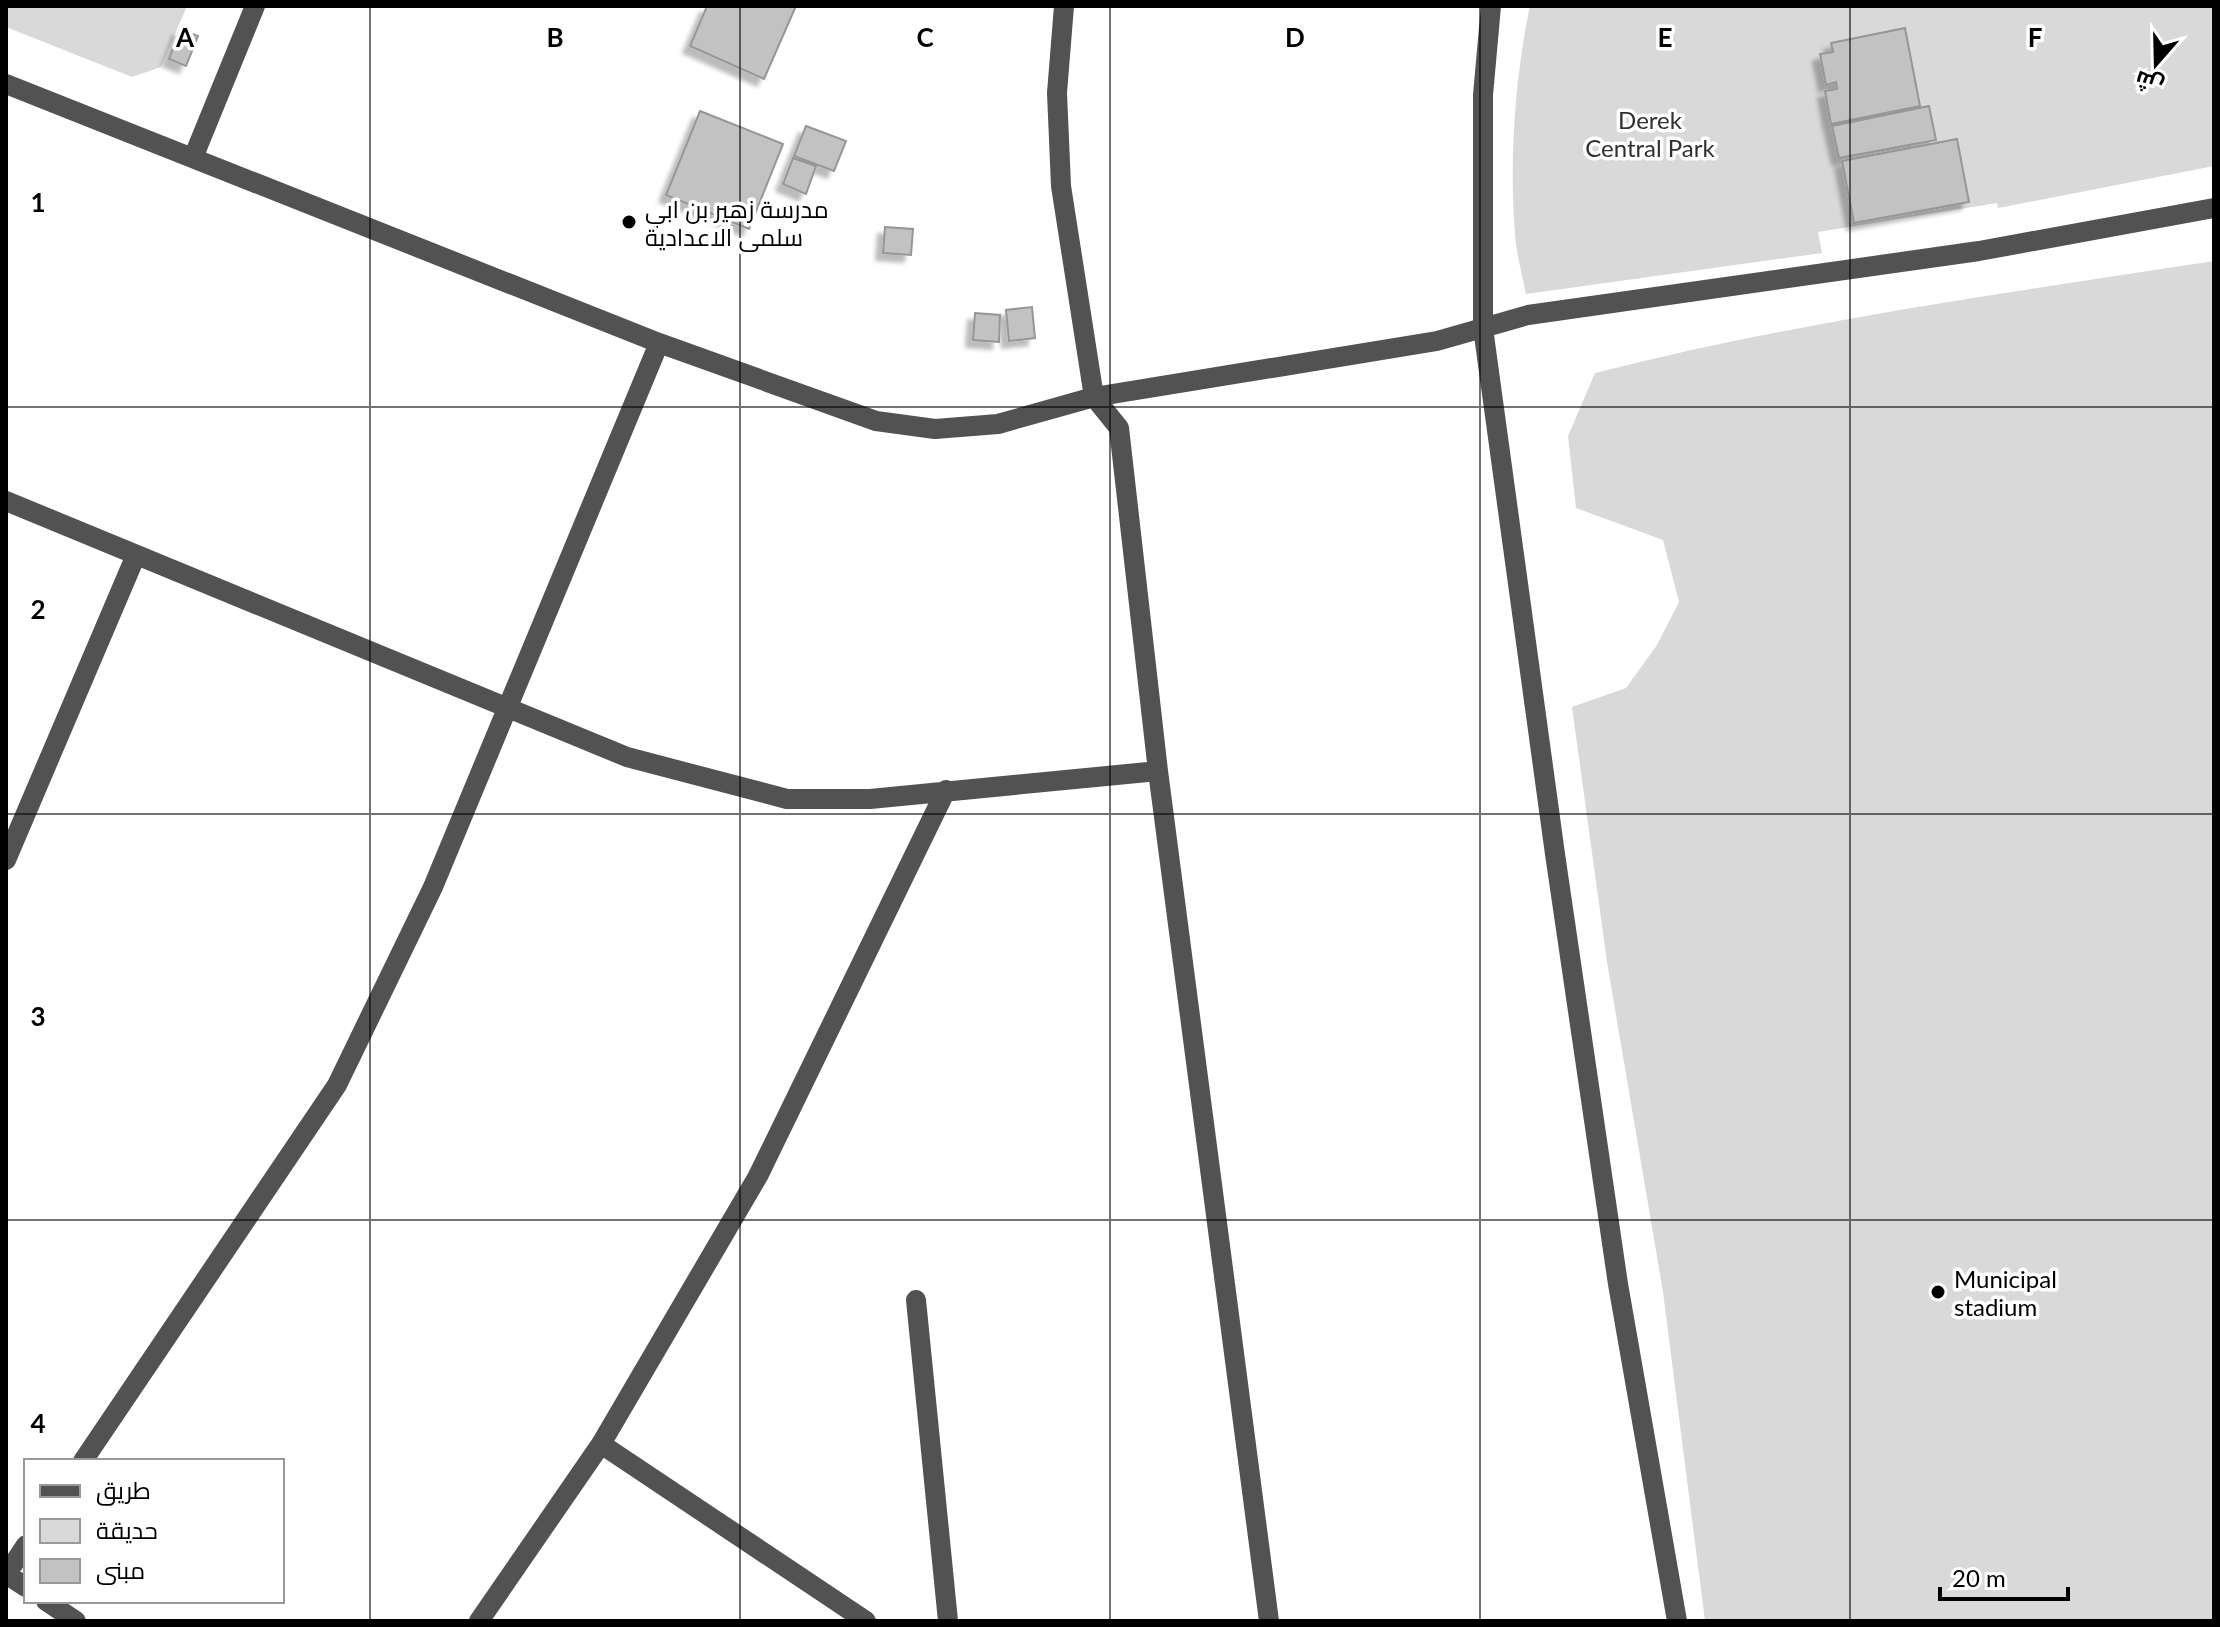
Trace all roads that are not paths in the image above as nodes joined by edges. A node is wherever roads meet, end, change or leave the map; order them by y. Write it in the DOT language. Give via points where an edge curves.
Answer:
graph roads {
  1 [pos="255,6"];
  2 [pos="1064,6"];
  3 [pos="1491,6"];
  4 [pos="6,84"];
  5 [pos="193,158"];
  6 [pos="2214,208"];
  7 [pos="1483,328"];
  8 [pos="659,343"];
  9 [pos="1094,397"];
  10 [pos="6,501"];
  11 [pos="136,555"];
  12 [pos="508,709"];
  13 [pos="1158,771"];
  14 [pos="946,790"];
  15 [pos="6,860"];
  16 [pos="916,1300"];
  17 [pos="601,1444"];
  18 [pos="84,1459"];
  19 [pos="24,1548"];
  20 [pos="6,1574"];
  21 [pos="24,1586"];
  22 [pos="49,1603"];
  23 [pos="76,1621"];
  24 [pos="479,1621"];
  25 [pos="866,1621"];
  26 [pos="948,1621"];
  27 [pos="1269,1621"];
  28 [pos="1677,1621"];
  1 -- 5 [label="street"];
  2 -- 9 [label="street" via="1057,93 1061,186"];
  3 -- 7 [label="street" via="1483,95"];
  4 -- 5 [label="street"];
  5 -- 8 [label="street"];
  6 -- 7 [label="street" via="1979,251 1528,315"];
  7 -- 9 [label="street" via="1437,341"];
  7 -- 28 [label="street" via="1618,1284"];
  8 -- 9 [label="street" via="876,421 935,429 998,424"];
  8 -- 12 [label="street"];
  9 -- 13 [label="street" via="1119,428"];
  10 -- 11 [label="street"];
  11 -- 12 [label="street"];
  11 -- 15 [label="street"];
  12 -- 14 [label="street" via="627,757 787,799 870,799"];
  12 -- 18 [label="street" via="433,887 337,1085"];
  13 -- 14 [label="street"];
  13 -- 27 [label="street"];
  14 -- 17 [label="street" via="758,1176"];
  16 -- 26 [label="street"];
  17 -- 24 [label="street"];
  17 -- 25 [label="street"];
  19 -- 20 [label="street"];
  20 -- 21 [label="street"];
  22 -- 23 [label="street"];
}
